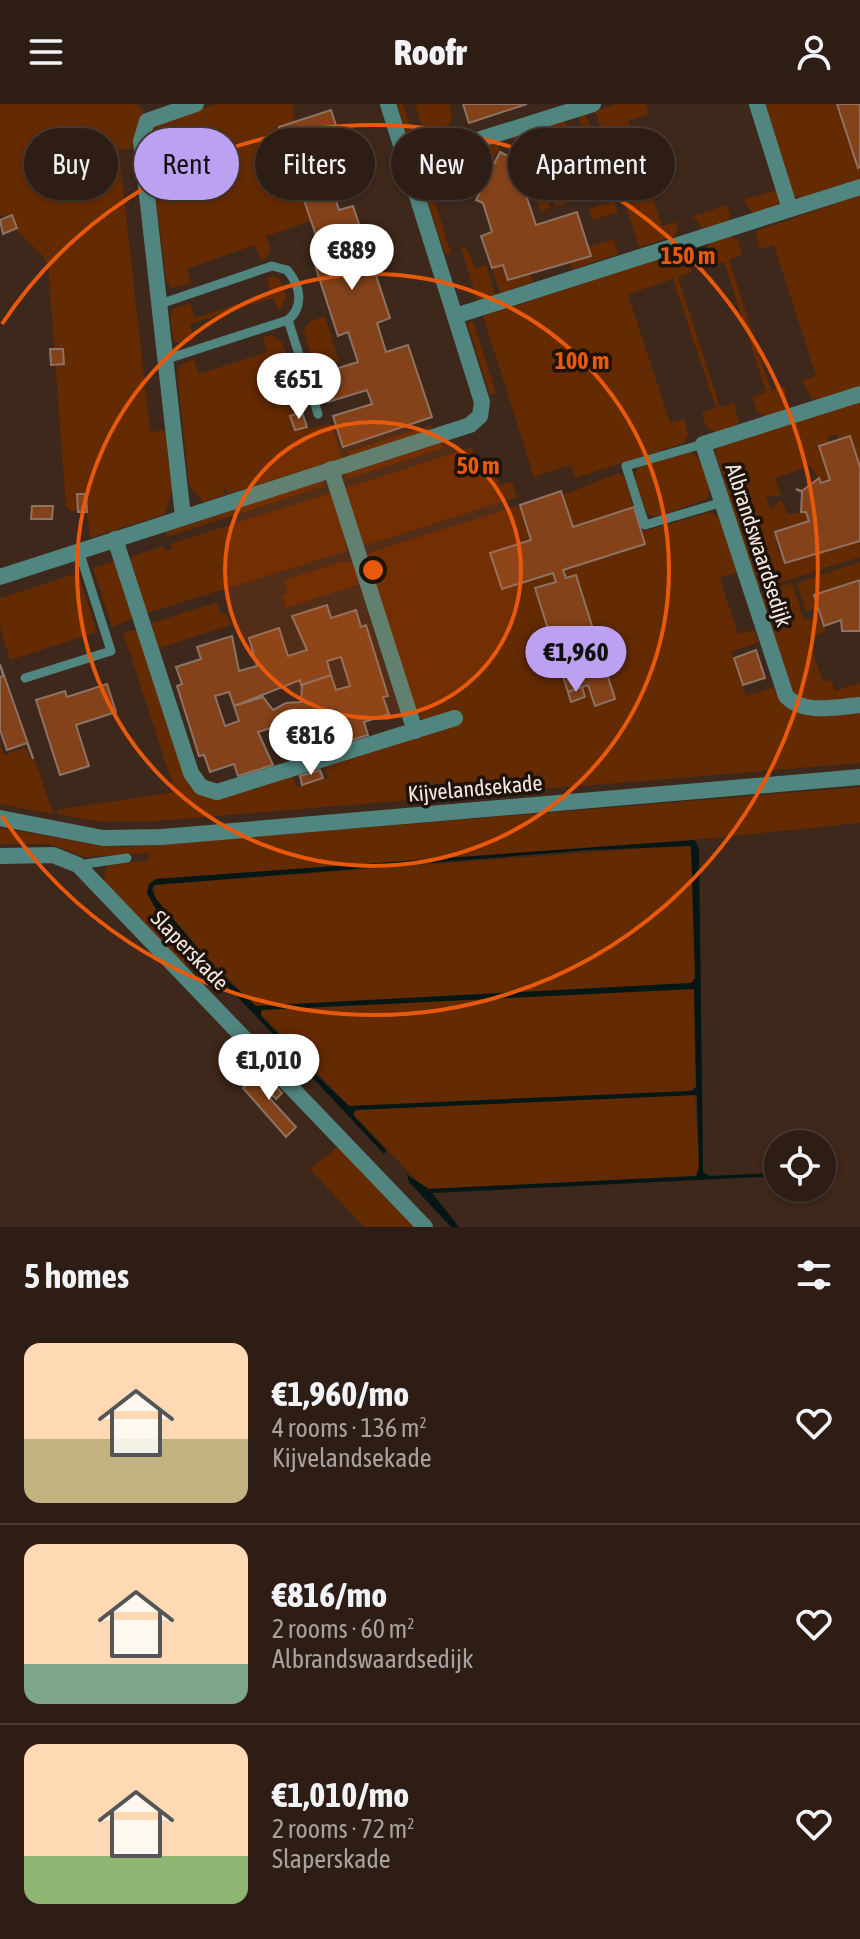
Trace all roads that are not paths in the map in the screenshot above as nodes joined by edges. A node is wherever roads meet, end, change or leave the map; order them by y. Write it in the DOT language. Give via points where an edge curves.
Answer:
graph roads {
  1 [pos="196,104"];
  2 [pos="388,104"];
  3 [pos="593,104"];
  4 [pos="757,104"];
  5 [pos="396,128"];
  6 [pos="492,135"];
  7 [pos="860,187"];
  8 [pos="419,200"];
  9 [pos="790,209"];
  10 [pos="160,304"];
  11 [pos="455,316"];
  12 [pos="288,320"];
  13 [pos="167,359"];
  14 [pos="860,394"];
  15 [pos="318,414"];
  16 [pos="703,444"];
  17 [pos="331,469"];
  18 [pos="723,502"];
  19 [pos="183,517"];
  20 [pos="115,539"];
  21 [pos="79,551"];
  22 [pos="0,577"];
  23 [pos="25,678"];
  24 [pos="860,705"];
  25 [pos="455,718"];
  26 [pos="415,731"];
  27 [pos="860,777"];
  28 [pos="0,818"];
  29 [pos="0,856"];
  30 [pos="127,858"];
  31 [pos="78,865"];
  32 [pos="425,1227"];
  1 -- 10 [label="street" via="147,121 141,141"];
  2 -- 5 [label="street"];
  3 -- 6 [label="street"];
  4 -- 9 [label="street"];
  7 -- 9 [label="street"];
  8 -- 11 [label="street"];
  9 -- 11 [label="street"];
  10 -- 12 [label="lane" via="280,266 293,277 299,296"];
  10 -- 13 [label="street"];
  11 -- 17 [label="street" via="482,402 480,416 470,425"];
  12 -- 13 [label="lane"];
  12 -- 15 [label="lane"];
  13 -- 19 [label="street"];
  14 -- 16 [label="street, Albrandswaardsedijk"];
  16 -- 18 [label="street, Albrandswaardsedijk"];
  16 -- 18 [label="lane" via="626,466 645,525"];
  17 -- 19 [label="street"];
  17 -- 26 [label="street"];
  18 -- 24 [label="street, Albrandswaardsedijk" via="786,696 810,708"];
  19 -- 20 [label="street"];
  20 -- 21 [label="street"];
  20 -- 26 [label="street" via="191,773 201,787 217,792"];
  21 -- 22 [label="street"];
  21 -- 23 [label="lane" via="111,651"];
  25 -- 26 [label="street"];
  27 -- 28 [label="street, Kijvelandsekade" via="162,837 103,838"];
  29 -- 31 [label="street" via="53,855"];
  30 -- 31 [label="lane"];
  31 -- 32 [label="street, Slaperskade"];
}
